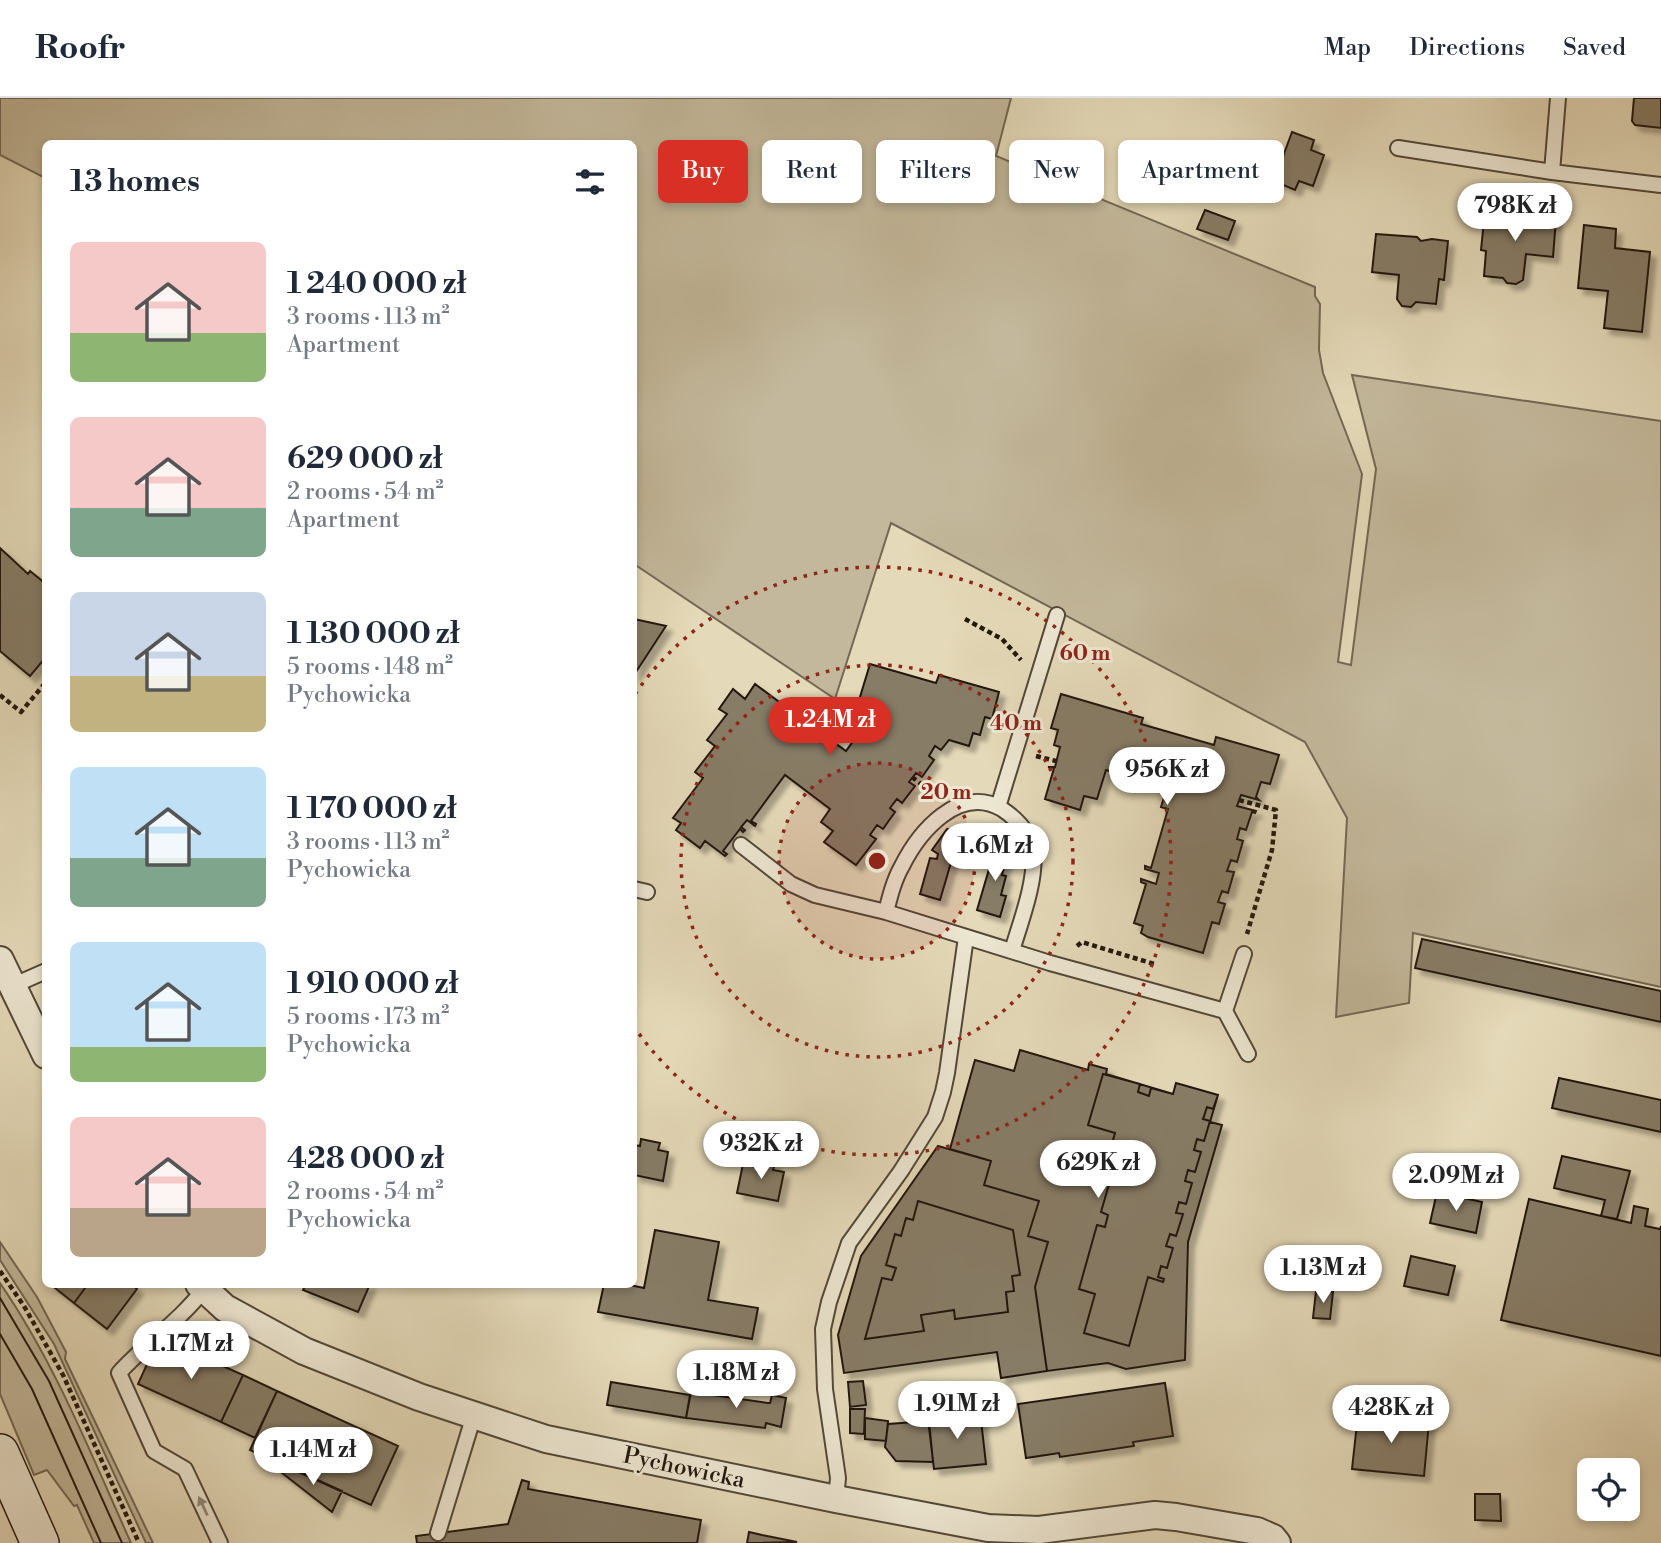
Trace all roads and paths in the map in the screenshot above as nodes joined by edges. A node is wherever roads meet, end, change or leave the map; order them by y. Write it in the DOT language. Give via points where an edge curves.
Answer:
graph roads {
  1 [pos="1559,98"];
  2 [pos="1398,148"];
  3 [pos="1552,172"];
  4 [pos="1661,185"];
  5 [pos="1057,615"];
  6 [pos="42,687"];
  7 [pos="0,695"];
  8 [pos="912,778"];
  9 [pos="935,794"];
  10 [pos="1239,800"];
  11 [pos="998,807"];
  12 [pos="741,845"];
  13 [pos="886,912"];
  14 [pos="966,937"];
  15 [pos="1012,951"];
  16 [pos="1244,954"];
  17 [pos="0,960"];
  18 [pos="42,973"];
  19 [pos="12,986"];
  20 [pos="1225,1011"];
  21 [pos="42,1047"];
  22 [pos="1248,1054"];
  23 [pos="0,1271"];
  24 [pos="200,1288"];
  25 [pos="202,1288"];
  26 [pos="474,1415"];
  27 [pos="0,1453"];
  28 [pos="836,1499"];
  29 [pos="1199,1521"];
  30 [pos="438,1533"];
  31 [pos="1267,1537"];
  32 [pos="40,1543"];
  33 [pos="139,1543"];
  34 [pos="220,1543"];
  35 [pos="1220,1543"];
  1 -- 3 [label="lane"];
  2 -- 3 [label="lane"];
  3 -- 4 [label="lane"];
  5 -- 11 [label="lane"];
  6 -- 7 [label="path" via="21,712"];
  8 -- 9 [label="path"];
  10 -- 16 [label="path" via="1276,810 1272,850"];
  11 -- 13 [label="lane" via="959,805 941,814 902,865"];
  11 -- 15 [label="lane" via="1014,816 1029,837 1033,853"];
  12 -- 13 [label="lane" via="791,884 815,895"];
  13 -- 14 [label="lane"];
  14 -- 15 [label="lane"];
  14 -- 28 [label="lane" via="947,1073 935,1117 849,1243 826,1315 825,1389 838,1478"];
  15 -- 20 [label="lane"];
  16 -- 20 [label="lane"];
  17 -- 19 [label="street"];
  18 -- 19 [label="lane"];
  19 -- 21 [label="street"];
  20 -- 22 [label="lane"];
  23 -- 33 [label="path" via="63,1375"];
  34 -- 24 [label="lane, one-way" via="185,1469 154,1451 119,1373 189,1308"];
  25 -- 26 [label="street, Pychowicka" via="225,1308 304,1352"];
  26 -- 28 [label="street, Pychowicka" via="546,1439"];
  26 -- 30 [label="lane"];
  27 -- 32 [label="main road"];
  28 -- 29 [label="street, Pychowicka" via="1016,1531 1155,1516"];
  29 -- 31 [label="street, Pychowicka"];
  29 -- 35 [label="street"];
}
